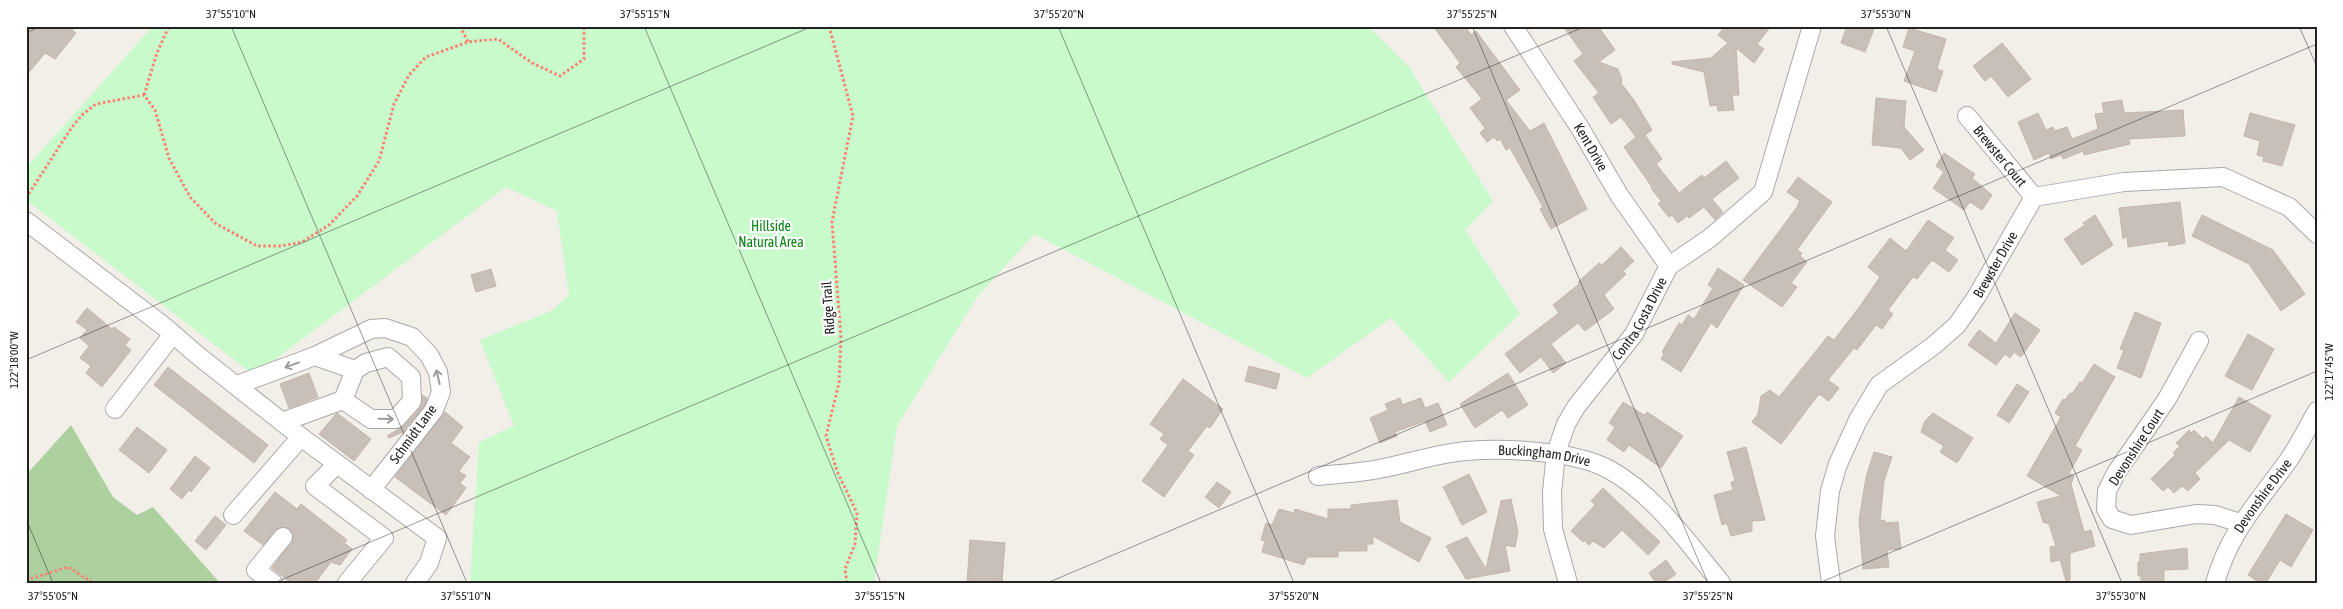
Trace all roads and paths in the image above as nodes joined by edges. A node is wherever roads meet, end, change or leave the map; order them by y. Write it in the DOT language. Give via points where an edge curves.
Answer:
graph roads {
  1 [pos="169,26"];
  2 [pos="460,26"];
  3 [pos="584,26"];
  4 [pos="829,26"];
  5 [pos="1513,26"];
  6 [pos="1812,26"];
  7 [pos="468,42"];
  8 [pos="144,95"];
  9 [pos="1967,116"];
  10 [pos="2034,197"];
  11 [pos="26,198"];
  12 [pos="26,221"];
  13 [pos="2317,234"];
  14 [pos="1669,266"];
  15 [pos="172,334"];
  16 [pos="2198,341"];
  17 [pos="315,356"];
  18 [pos="355,370"];
  19 [pos="237,385"];
  20 [pos="343,400"];
  21 [pos="115,409"];
  22 [pos="2317,411"];
  23 [pos="282,422"];
  24 [pos="301,437"];
  25 [pos="1556,454"];
  26 [pos="337,464"];
  27 [pos="1318,476"];
  28 [pos="371,490"];
  29 [pos="389,504"];
  30 [pos="233,515"];
  31 [pos="2240,523"];
  32 [pos="370,526"];
  33 [pos="283,537"];
  34 [pos="26,580"];
  35 [pos="93,583"];
  36 [pos="273,583"];
  37 [pos="347,583"];
  38 [pos="415,583"];
  39 [pos="847,583"];
  40 [pos="1568,583"];
  41 [pos="1721,583"];
  42 [pos="1830,583"];
  43 [pos="2215,583"];
  1 -- 8 [label="path"];
  2 -- 7 [label="path"];
  3 -- 7 [label="path" via="584,59 560,76 532,63 498,39"];
  4 -- 39 [label="path, Ridge Trail" via="853,116 832,222 841,338 839,383 826,436 836,471 857,514 855,544 845,569"];
  5 -- 14 [label="street, Kent Drive" via="1580,128 1619,195"];
  6 -- 14 [label="street, Contra Costa Drive" via="1763,192 1710,238"];
  7 -- 8 [label="path" via="426,57 409,75 394,104 379,161 357,196 329,225 302,242 257,246 215,223 190,197 169,158 155,110"];
  8 -- 11 [label="path" via="96,104 83,114"];
  9 -- 10 [label="street, Brewster Court"];
  10 -- 13 [label="street" via="2124,182 2222,177 2289,207"];
  10 -- 42 [label="street, Brewster Drive" via="1957,325 1879,385 1858,420 1830,491 1825,536"];
  12 -- 15 [label="street"];
  14 -- 25 [label="street, Contra Costa Drive" via="1634,334 1576,407 1566,424"];
  15 -- 19 [label="street"];
  15 -- 21 [label="street"];
  16 -- 31 [label="street, Devonshire Court" via="2167,399 2116,473 2107,491 2106,509 2112,519 2131,525 2196,514 2215,515"];
  17 -- 18 [label="street"];
  17 -- 19 [label="street, Schmidt Lane, one-way"];
  28 -- 17 [label="street, Schmidt Lane, one-way" via="434,410 441,392 438,372 429,355 412,337 385,328 371,329"];
  18 -- 20 [label="street"];
  20 -- 18 [label="street, Schmidt Lane, one-way" via="371,419 396,419 412,401 412,377 388,357"];
  19 -- 23 [label="street"];
  20 -- 23 [label="street"];
  22 -- 31 [label="street, Devonshire Drive" via="2291,456"];
  23 -- 24 [label="street"];
  24 -- 26 [label="street"];
  24 -- 30 [label="street"];
  25 -- 27 [label="street, Buckingham Drive" via="1485,450"];
  25 -- 40 [label="street, Contra Costa Drive" via="1552,492 1554,529"];
  25 -- 41 [label="street, Buckingham Drive" via="1609,469 1634,486 1669,520"];
  26 -- 28 [label="street"];
  26 -- 32 [label="street" via="315,486"];
  28 -- 29 [label="street"];
  29 -- 32 [label="street"];
  29 -- 38 [label="street" via="437,538 430,564"];
  31 -- 43 [label="street, Devonshire Drive" via="2227,546"];
  32 -- 37 [label="street" via="384,538"];
  33 -- 36 [label="street" via="256,570"];
  34 -- 35 [label="path" via="68,567"];
}
